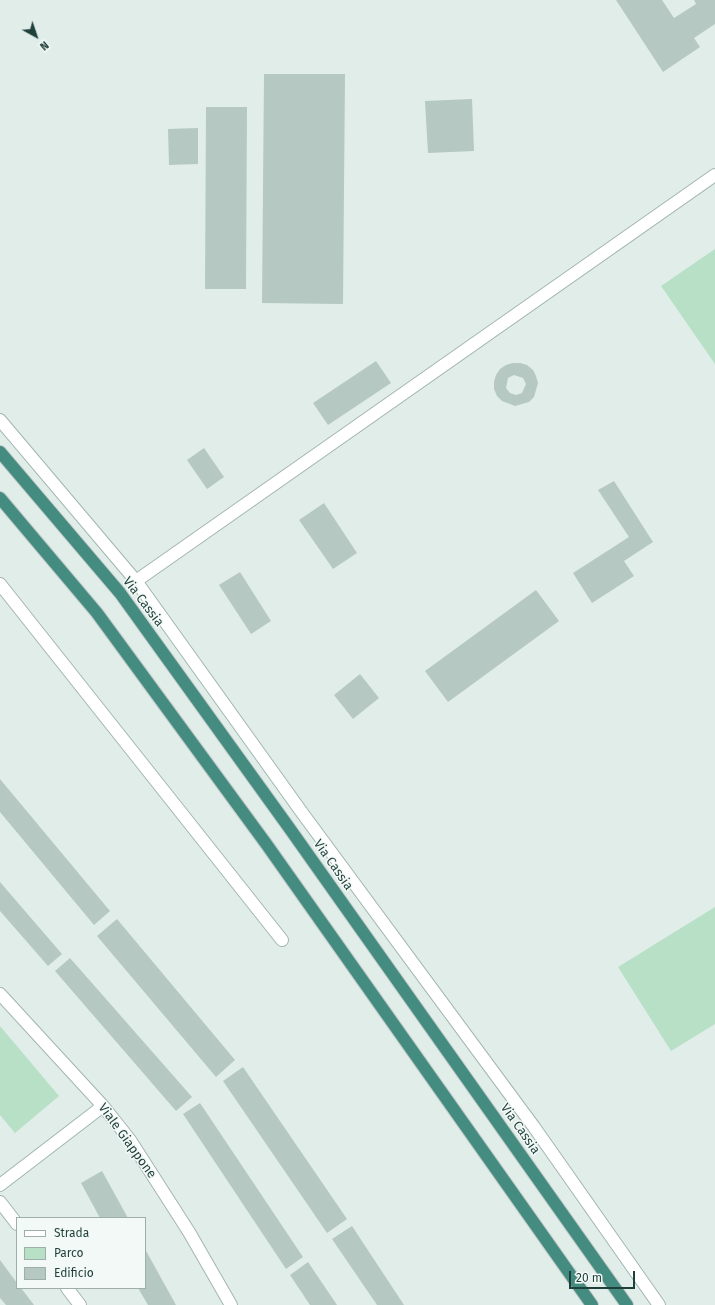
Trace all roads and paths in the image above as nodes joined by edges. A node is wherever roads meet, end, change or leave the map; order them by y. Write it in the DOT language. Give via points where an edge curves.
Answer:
graph roads {
  1 [pos="715,175"];
  2 [pos="0,420"];
  3 [pos="0,452"];
  4 [pos="0,498"];
  5 [pos="136,581"];
  6 [pos="0,584"];
  7 [pos="282,940"];
  8 [pos="0,994"];
  9 [pos="103,1106"];
  10 [pos="0,1185"];
  11 [pos="0,1202"];
  12 [pos="16,1223"];
  13 [pos="68,1289"];
  14 [pos="80,1305"];
  15 [pos="231,1305"];
  16 [pos="592,1305"];
  17 [pos="627,1305"];
  18 [pos="660,1305"];
  1 -- 5 [label="street"];
  2 -- 5 [label="street"];
  3 -- 17 [label="highway, Via Cassia" via="120,592"];
  4 -- 16 [label="highway" via="97,613 262,838"];
  5 -- 18 [label="street" via="303,814 534,1127"];
  6 -- 7 [label="street"];
  8 -- 9 [label="street, Viale Giappone"];
  9 -- 10 [label="street"];
  9 -- 15 [label="street, Viale Giappone" via="130,1140 189,1232"];
  11 -- 12 [label="street"];
  13 -- 14 [label="street"];
}
